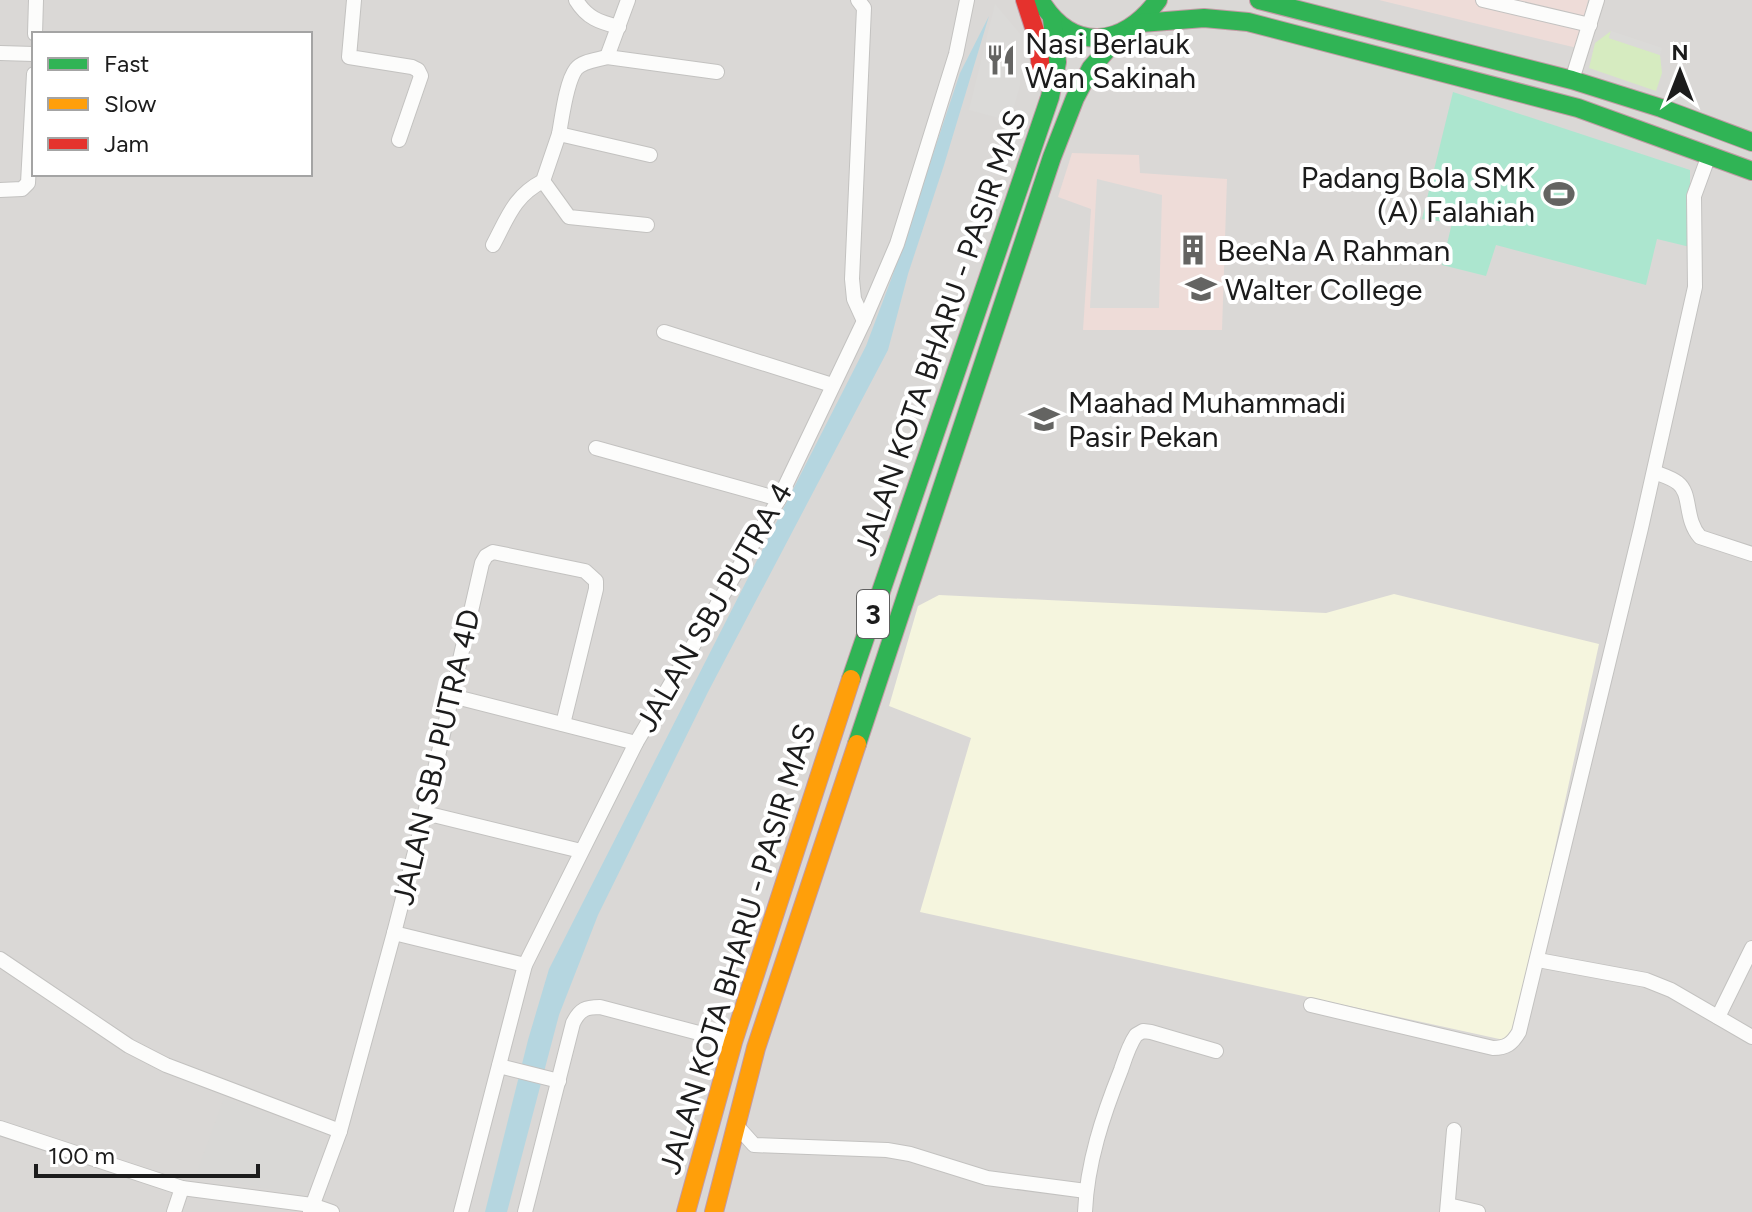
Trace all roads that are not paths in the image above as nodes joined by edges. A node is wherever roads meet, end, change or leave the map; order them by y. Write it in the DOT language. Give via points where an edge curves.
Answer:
graph roads {
  1 [pos="36,0"];
  2 [pos="354,0"];
  3 [pos="576,0"];
  4 [pos="628,0"];
  5 [pos="858,0"];
  6 [pos="967,0"];
  7 [pos="1025,0"];
  8 [pos="1040,0"];
  9 [pos="1158,0"];
  10 [pos="1259,0"];
  11 [pos="1483,0"];
  12 [pos="1597,0"];
  13 [pos="1052,19"];
  14 [pos="1141,23"];
  15 [pos="1590,25"];
  16 [pos="619,27"];
  17 [pos="35,32"];
  18 [pos="1120,35"];
  19 [pos="0,53"];
  20 [pos="32,54"];
  21 [pos="607,57"];
  22 [pos="717,72"];
  23 [pos="1572,80"];
  24 [pos="32,110"];
  25 [pos="1042,119"];
  26 [pos="559,134"];
  27 [pos="399,140"];
  28 [pos="1752,142"];
  29 [pos="650,155"];
  30 [pos="1709,155"];
  31 [pos="1752,171"];
  32 [pos="543,181"];
  33 [pos="0,190"];
  34 [pos="647,225"];
  35 [pos="493,245"];
  36 [pos="864,321"];
  37 [pos="664,332"];
  38 [pos="832,385"];
  39 [pos="596,448"];
  40 [pos="1654,472"];
  41 [pos="779,499"];
  42 [pos="1752,554"];
  43 [pos="452,696"];
  44 [pos="563,724"];
  45 [pos="636,743"];
  46 [pos="425,813"];
  47 [pos="581,851"];
  48 [pos="394,933"];
  49 [pos="1752,948"];
  50 [pos="1538,960"];
  51 [pos="1,965"];
  52 [pos="525,965"];
  53 [pos="1311,1005"];
  54 [pos="1718,1017"];
  55 [pos="1752,1037"];
  56 [pos="733,1042"];
  57 [pos="1216,1051"];
  58 [pos="503,1067"];
  59 [pos="555,1080"];
  60 [pos="737,1126"];
  61 [pos="0,1128"];
  62 [pos="1454,1130"];
  63 [pos="340,1131"];
  64 [pos="182,1188"];
  65 [pos="1086,1191"];
  66 [pos="1448,1208"];
  67 [pos="311,1209"];
  68 [pos="174,1212"];
  69 [pos="332,1212"];
  70 [pos="461,1212"];
  71 [pos="525,1212"];
  72 [pos="686,1212"];
  73 [pos="714,1212"];
  74 [pos="1085,1212"];
  75 [pos="1478,1212"];
  1 -- 17 [label="street"];
  2 -- 27 [label="street" via="349,57 412,67 421,76"];
  3 -- 16 [label="street" via="584,13"];
  4 -- 16 [label="street"];
  5 -- 36 [label="street" via="864,8 852,279"];
  6 -- 36 [label="street, JALAN SBJ PUTRA 4" via="956,54 897,244"];
  7 -- 25 [label="highway" via="1040,53"];
  8 -- 13 [label="highway"];
  9 -- 14 [label="highway"];
  10 -- 23 [label="highway"];
  11 -- 15 [label="street"];
  12 -- 15 [label="street"];
  13 -- 18 [label="highway" via="1083,37"];
  13 -- 25 [label="highway, JALAN KOTA BHARU - PASIR MAS / 3" via="1056,76"];
  14 -- 18 [label="highway"];
  14 -- 30 [label="highway" via="1204,18 1248,22 1578,108"];
  15 -- 23 [label="street"];
  16 -- 21 [label="street"];
  18 -- 60 [label="highway, JALAN KOTA BHARU - PASIR MAS / 3" via="1091,68 1052,157 760,1036"];
  19 -- 20 [label="street"];
  21 -- 22 [label="street"];
  21 -- 26 [label="street" via="576,69"];
  23 -- 28 [label="highway"];
  24 -- 33 [label="street" via="28,183 22,189"];
  25 -- 56 [label="highway, JALAN KOTA BHARU - PASIR MAS / 3"];
  26 -- 29 [label="street"];
  26 -- 32 [label="street"];
  30 -- 31 [label="highway"];
  30 -- 40 [label="street" via="1694,196 1695,287"];
  32 -- 34 [label="street" via="569,217"];
  32 -- 35 [label="street" via="516,202"];
  36 -- 38 [label="street, JALAN SBJ PUTRA 4"];
  37 -- 38 [label="street"];
  38 -- 41 [label="street, JALAN SBJ PUTRA 4"];
  39 -- 41 [label="street"];
  40 -- 42 [label="street" via="1683,489 1689,519 1700,537"];
  40 -- 50 [label="street"];
  41 -- 45 [label="street, JALAN SBJ PUTRA 4"];
  43 -- 44 [label="street"];
  43 -- 44 [label="street, JALAN SBJ PUTRA 4D" via="486,556 501,551 585,571 592,574 596,589"];
  43 -- 46 [label="street, JALAN SBJ PUTRA 4D"];
  44 -- 45 [label="street"];
  45 -- 47 [label="street, JALAN SBJ PUTRA 4"];
  46 -- 47 [label="street"];
  46 -- 48 [label="street, JALAN SBJ PUTRA 4D"];
  47 -- 52 [label="street, JALAN SBJ PUTRA 4"];
  48 -- 52 [label="street"];
  48 -- 63 [label="street, JALAN SBJ PUTRA 4D"];
  49 -- 54 [label="street"];
  50 -- 53 [label="street" via="1519,1032 1504,1048"];
  50 -- 54 [label="street" via="1646,980"];
  51 -- 63 [label="street" via="166,1065"];
  52 -- 58 [label="street, JALAN SBJ PUTRA 4"];
  54 -- 55 [label="street"];
  56 -- 59 [label="street" via="587,1007 573,1023"];
  56 -- 72 [label="highway, JALAN KOTA BHARU - PASIR MAS / 3"];
  57 -- 65 [label="street" via="1151,1032 1136,1035 1097,1137"];
  58 -- 59 [label="street"];
  58 -- 70 [label="street, JALAN SBJ PUTRA 4"];
  59 -- 71 [label="street"];
  60 -- 65 [label="street" via="754,1145 887,1150 1002,1181"];
  60 -- 73 [label="highway, JALAN KOTA BHARU - PASIR MAS / 3"];
  61 -- 64 [label="street"];
  62 -- 66 [label="street"];
  63 -- 67 [label="street, JALAN SBJ PUTRA 4D"];
  64 -- 67 [label="street"];
  64 -- 68 [label="street"];
  65 -- 74 [label="street"];
  66 -- 75 [label="street"];
  67 -- 69 [label="street"];
}
